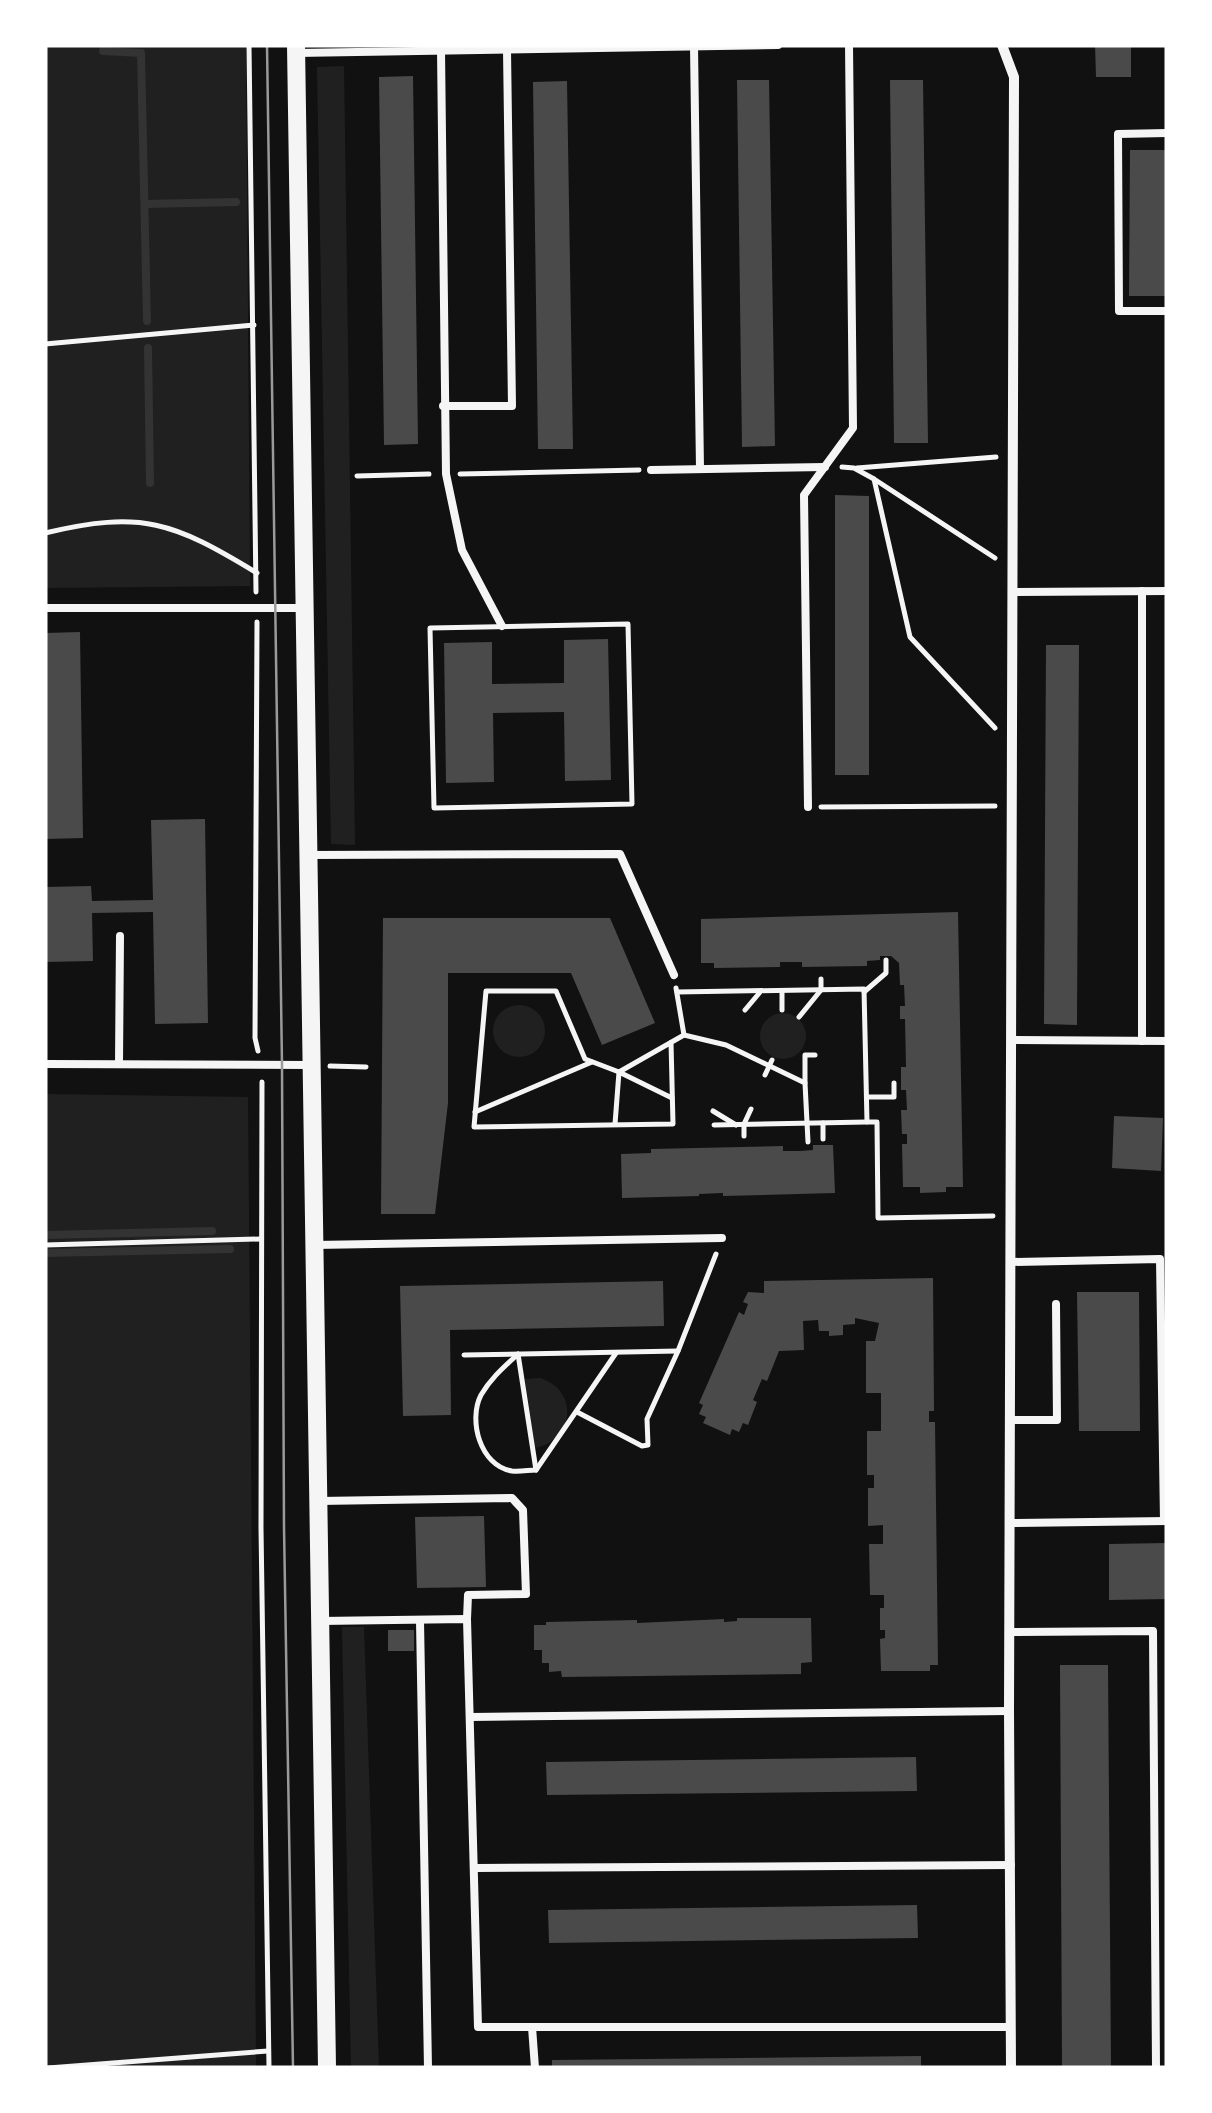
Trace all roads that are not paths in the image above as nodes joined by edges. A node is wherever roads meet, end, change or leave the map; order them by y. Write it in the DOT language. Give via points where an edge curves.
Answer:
graph roads {
  1 [pos="719,45"];
  2 [pos="778,45"];
  3 [pos="849,45"];
  4 [pos="1002,45"];
  5 [pos="694,46"];
  6 [pos="296,49"];
  7 [pos="441,50"];
  8 [pos="507,50"];
  9 [pos="1167,133"];
  10 [pos="1167,311"];
  11 [pos="443,406"];
  12 [pos="824,467"];
  13 [pos="700,469"];
  14 [pos="651,470"];
  15 [pos="1142,591"];
  16 [pos="1167,591"];
  17 [pos="1012,592"];
  18 [pos="45,608"];
  19 [pos="304,608"];
  20 [pos="502,626"];
  21 [pos="808,808"];
  22 [pos="308,854"];
  23 [pos="120,936"];
  24 [pos="674,976"];
  25 [pos="1012,1040"];
  26 [pos="1142,1041"];
  27 [pos="1167,1041"];
  28 [pos="45,1064"];
  29 [pos="120,1064"];
  30 [pos="316,1066"];
  31 [pos="722,1238"];
  32 [pos="314,1245"];
  33 [pos="1011,1262"];
  34 [pos="1056,1304"];
  35 [pos="1011,1420"];
  36 [pos="318,1502"];
  37 [pos="1166,1521"];
  38 [pos="1011,1523"];
  39 [pos="467,1619"];
  40 [pos="320,1620"];
  41 [pos="420,1620"];
  42 [pos="1153,1631"];
  43 [pos="1011,1632"];
  44 [pos="1167,1636"];
  45 [pos="1009,1712"];
  46 [pos="471,1718"];
  47 [pos="1154,1778"];
  48 [pos="1167,1778"];
  49 [pos="1011,1866"];
  50 [pos="476,1868"];
  51 [pos="1155,1930"];
  52 [pos="1167,1930"];
  53 [pos="532,2027"];
  54 [pos="1010,2027"];
  55 [pos="326,2068"];
  56 [pos="428,2068"];
  57 [pos="535,2068"];
  58 [pos="1010,2068"];
  59 [pos="1156,2068"];
  1 -- 2 [label="lane"];
  1 -- 5 [label="lane"];
  3 -- 12 [label="lane" via="854,428"];
  4 -- 17 [label="street" via="1014,78"];
  5 -- 8 [label="lane"];
  5 -- 13 [label="lane"];
  6 -- 7 [label="lane"];
  6 -- 19 [label="street"];
  7 -- 8 [label="lane"];
  7 -- 11 [label="lane"];
  8 -- 11 [label="lane" via="512,406"];
  9 -- 10 [label="lane" via="1118,134 1119,311"];
  11 -- 20 [label="lane" via="446,474 462,550"];
  12 -- 13 [label="lane"];
  12 -- 21 [label="lane" via="804,495"];
  13 -- 14 [label="lane"];
  15 -- 16 [label="lane"];
  15 -- 17 [label="lane"];
  15 -- 26 [label="lane"];
  17 -- 25 [label="street"];
  18 -- 19 [label="lane"];
  19 -- 22 [label="street"];
  22 -- 24 [label="lane" via="620,854"];
  22 -- 30 [label="street"];
  23 -- 29 [label="lane"];
  25 -- 26 [label="lane"];
  25 -- 33 [label="street"];
  26 -- 27 [label="lane"];
  28 -- 29 [label="lane"];
  29 -- 30 [label="lane"];
  30 -- 32 [label="street"];
  31 -- 32 [label="lane"];
  32 -- 36 [label="street"];
  33 -- 35 [label="street"];
  33 -- 37 [label="lane" via="1160,1259"];
  34 -- 35 [label="lane" via="1057,1420"];
  35 -- 38 [label="street"];
  36 -- 39 [label="lane" via="512,1498 524,1510 526,1594 468,1596"];
  36 -- 40 [label="street"];
  37 -- 38 [label="lane"];
  38 -- 43 [label="street"];
  39 -- 41 [label="lane"];
  39 -- 46 [label="lane"];
  40 -- 41 [label="lane"];
  40 -- 55 [label="street"];
  41 -- 56 [label="lane"];
  42 -- 43 [label="lane"];
  42 -- 44 [label="lane"];
  42 -- 47 [label="lane"];
  43 -- 45 [label="street"];
  45 -- 46 [label="lane"];
  45 -- 49 [label="street"];
  46 -- 50 [label="lane"];
  47 -- 48 [label="lane"];
  47 -- 51 [label="lane"];
  49 -- 50 [label="lane"];
  49 -- 54 [label="street"];
  50 -- 53 [label="lane" via="478,2027"];
  51 -- 52 [label="lane"];
  51 -- 59 [label="lane"];
  53 -- 54 [label="lane"];
  53 -- 57 [label="lane"];
  54 -- 58 [label="street"];
}
